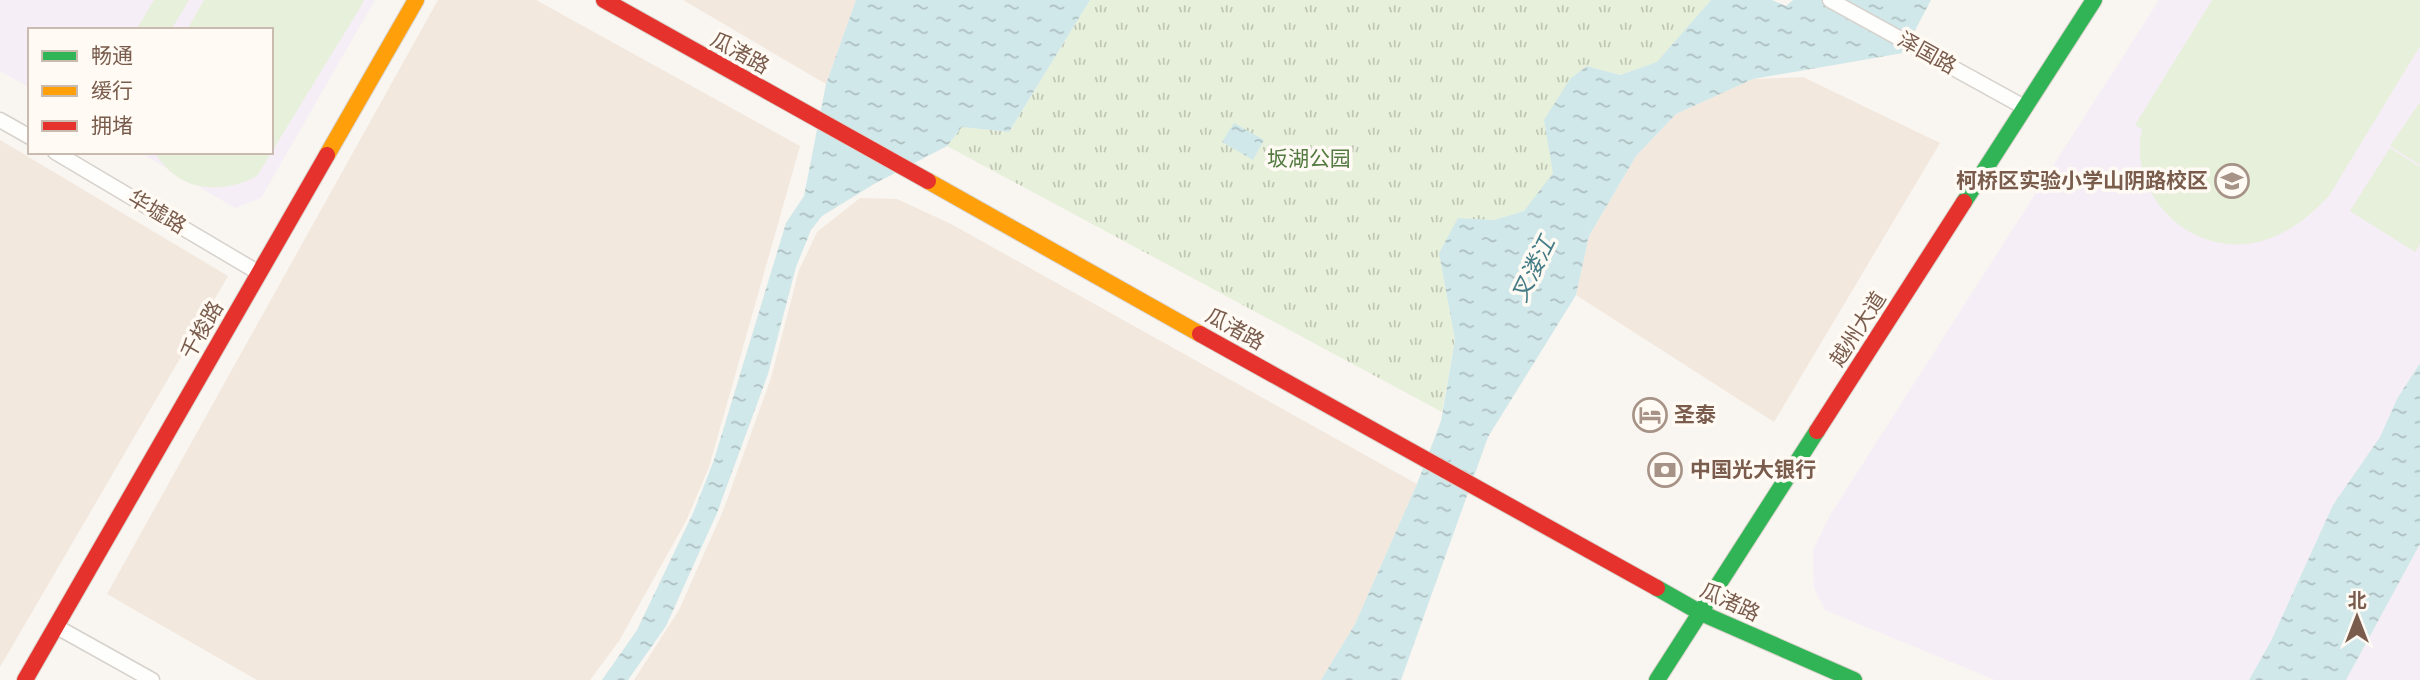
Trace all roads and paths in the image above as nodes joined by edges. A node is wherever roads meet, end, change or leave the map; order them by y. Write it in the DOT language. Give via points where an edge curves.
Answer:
graph roads {
  1 [pos="416,0"];
  2 [pos="604,0"];
  3 [pos="1830,0"];
  4 [pos="2094,0"];
  5 [pos="2024,107"];
  6 [pos="0,120"];
  7 [pos="28,136"];
  8 [pos="58,154"];
  9 [pos="259,273"];
  10 [pos="1701,613"];
  11 [pos="57,627"];
  12 [pos="25,680"];
  13 [pos="152,680"];
  14 [pos="1657,680"];
  15 [pos="1854,680"];
  1 -- 9 [label="street, 千梭路"];
  2 -- 10 [label="street, 瓜渚路"];
  3 -- 5 [label="street, 泽国路"];
  4 -- 5 [label="street, 越州大道"];
  5 -- 10 [label="street, 越州大道"];
  6 -- 7 [label="street"];
  8 -- 9 [label="street, 华墟路"];
  9 -- 11 [label="street, 千梭路"];
  10 -- 14 [label="street, 越州大道"];
  10 -- 15 [label="street, 瓜渚路"];
  11 -- 12 [label="street, 千梭路"];
  11 -- 13 [label="street"];
}
